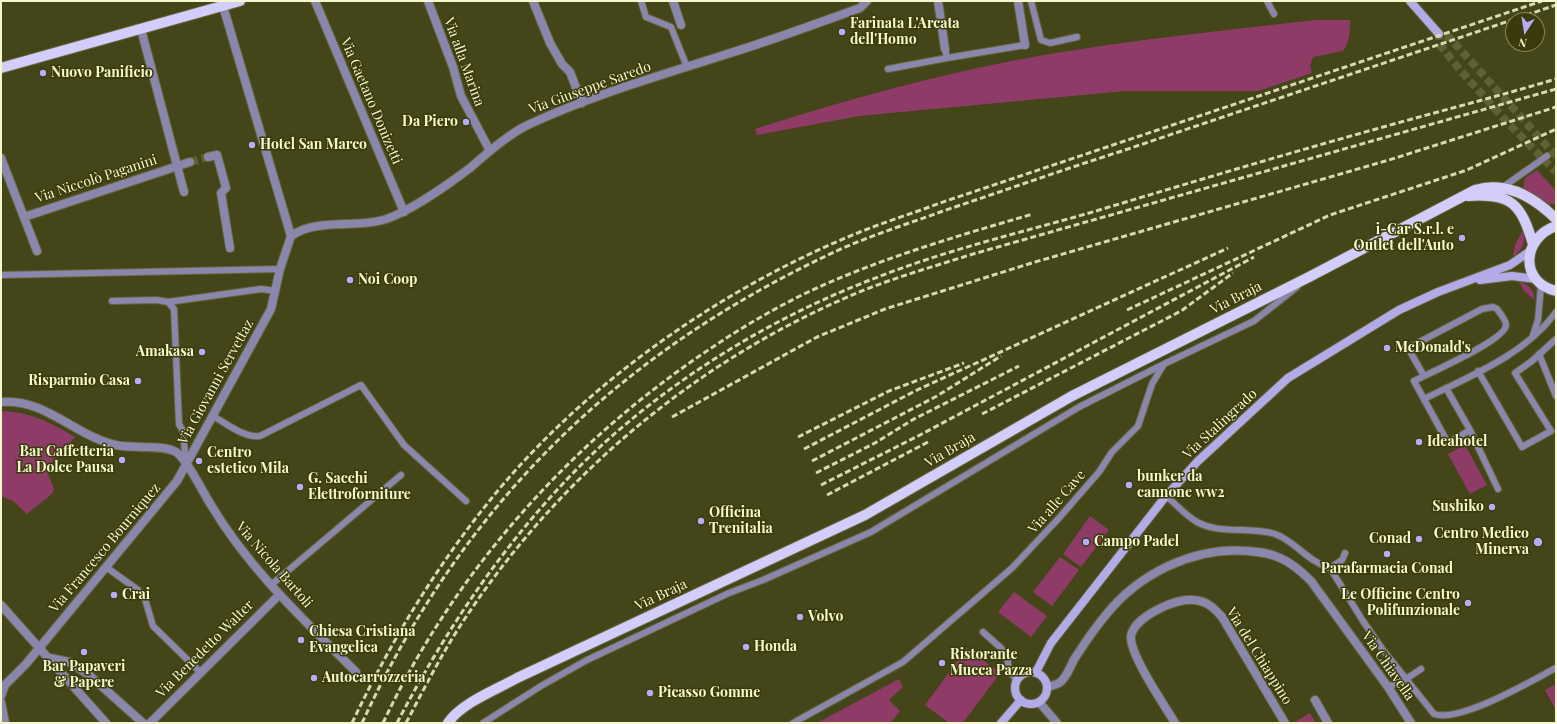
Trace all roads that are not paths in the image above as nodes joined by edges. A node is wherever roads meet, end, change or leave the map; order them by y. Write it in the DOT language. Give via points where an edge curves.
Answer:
graph roads {
  1 [pos="240,1"];
  2 [pos="314,1"];
  3 [pos="428,1"];
  4 [pos="533,1"];
  5 [pos="641,1"];
  6 [pos="674,1"];
  7 [pos="867,1"];
  8 [pos="938,1"];
  9 [pos="1018,1"];
  10 [pos="1031,1"];
  11 [pos="1267,1"];
  12 [pos="1410,1"];
  13 [pos="223,6"];
  14 [pos="1274,14"];
  15 [pos="681,24"];
  16 [pos="141,29"];
  17 [pos="1439,34"];
  18 [pos="1077,37"];
  19 [pos="1025,45"];
  20 [pos="945,48"];
  21 [pos="947,58"];
  22 [pos="687,67"];
  23 [pos="1,68"];
  24 [pos="888,69"];
  25 [pos="582,103"];
  26 [pos="490,151"];
  27 [pos="1547,156"];
  28 [pos="208,157"];
  29 [pos="1,158"];
  30 [pos="190,162"];
  31 [pos="177,166"];
  32 [pos="1502,187"];
  33 [pos="184,192"];
  34 [pos="1464,196"];
  35 [pos="404,212"];
  36 [pos="24,217"];
  37 [pos="1556,219"];
  38 [pos="1556,226"];
  39 [pos="291,236"];
  40 [pos="230,248"];
  41 [pos="1532,248"];
  42 [pos="37,251"];
  43 [pos="280,269"];
  44 [pos="1,275"];
  45 [pos="1309,276"];
  46 [pos="1467,282"];
  47 [pos="1539,282"];
  48 [pos="1556,291"];
  49 [pos="276,292"];
  50 [pos="112,301"];
  51 [pos="168,302"];
  52 [pos="1556,312"];
  53 [pos="1533,336"];
  54 [pos="1556,339"];
  55 [pos="1539,354"];
  56 [pos="1164,364"];
  57 [pos="1478,371"];
  58 [pos="1424,376"];
  59 [pos="1446,388"];
  60 [pos="1556,396"];
  61 [pos="1424,399"];
  62 [pos="1,402"];
  63 [pos="212,416"];
  64 [pos="1470,430"];
  65 [pos="186,464"];
  66 [pos="401,475"];
  67 [pos="1498,489"];
  68 [pos="1166,496"];
  69 [pos="466,501"];
  70 [pos="1345,553"];
  71 [pos="106,567"];
  72 [pos="1330,568"];
  73 [pos="271,585"];
  74 [pos="279,595"];
  75 [pos="1,605"];
  76 [pos="983,632"];
  77 [pos="40,647"];
  78 [pos="50,658"];
  79 [pos="1556,668"];
  80 [pos="1421,669"];
  81 [pos="200,672"];
  82 [pos="356,672"];
  83 [pos="1036,672"];
  84 [pos="1406,679"];
  85 [pos="1017,680"];
  86 [pos="1047,687"];
  87 [pos="1388,687"];
  88 [pos="1,696"];
  89 [pos="1021,700"];
  90 [pos="1315,700"];
  91 [pos="1,702"];
  92 [pos="1038,702"];
  93 [pos="1282,722"];
  94 [pos="5,723"];
  95 [pos="106,723"];
  96 [pos="143,723"];
  97 [pos="150,723"];
  98 [pos="448,723"];
  99 [pos="483,723"];
  100 [pos="793,723"];
  101 [pos="1001,723"];
  102 [pos="1057,723"];
  103 [pos="1175,723"];
  104 [pos="1328,723"];
  105 [pos="1412,723"];
  1 -- 13 [label="main road"];
  2 -- 35 [label="street, Via Gaetano Donizetti"];
  3 -- 26 [label="street, Via alla Marina" via="461,96"];
  4 -- 25 [label="street" via="550,43 562,64 570,72"];
  5 -- 22 [label="lane" via="646,17 671,27"];
  6 -- 15 [label="street"];
  7 -- 22 [label="street, Via Giuseppe Saredo" via="860,8"];
  8 -- 20 [label="street"];
  9 -- 19 [label="street"];
  10 -- 18 [label="lane" via="1041,40 1050,43"];
  11 -- 14 [label="lane"];
  12 -- 17 [label="street"];
  13 -- 16 [label="main road"];
  13 -- 39 [label="street"];
  16 -- 23 [label="main road"];
  16 -- 31 [label="street, Via Niccolò Paganini"];
  19 -- 21 [label="lane"];
  20 -- 21 [label="lane"];
  21 -- 24 [label="lane"];
  22 -- 25 [label="street, Via Giuseppe Saredo"];
  25 -- 26 [label="street, Via Giuseppe Saredo" via="528,124"];
  26 -- 35 [label="street, Via Giuseppe Saredo" via="438,191"];
  27 -- 32 [label="lane"];
  28 -- 40 [label="street" via="217,155 226,188 221,194"];
  29 -- 36 [label="street"];
  30 -- 31 [label="street, Via Niccolò Paganini"];
  31 -- 33 [label="street, Via Niccolò Paganini"];
  31 -- 36 [label="street, Via Niccolò Paganini"];
  32 -- 34 [label="main road, Via Braja" via="1485,187"];
  32 -- 37 [label="main road, Via Braja" via="1521,193"];
  34 -- 41 [label="main road, Via Braja" via="1501,197 1516,206 1526,221"];
  34 -- 45 [label="main road, Via Braja"];
  35 -- 39 [label="street, Via Giuseppe Saredo" via="378,221 314,226 301,229"];
  36 -- 42 [label="street"];
  38 -- 41 [label="main road" via="1539,236"];
  39 -- 43 [label="street, Via Giovanni Servettaz"];
  41 -- 46 [label="street, Via Stalingrado" via="1510,266"];
  41 -- 47 [label="main road, Via Braja" via="1530,266"];
  43 -- 44 [label="lane"];
  43 -- 49 [label="street, Via Giovanni Servettaz"];
  45 -- 56 [label="lane" via="1254,321"];
  45 -- 98 [label="main road, Via Braja" via="1072,396 865,515 517,678 473,702"];
  46 -- 47 [label="street, Via Stalingrado" via="1512,276"];
  46 -- 68 [label="street, Via Stalingrado" via="1399,310 1288,378 1198,461"];
  47 -- 48 [label="main road"];
  47 -- 53 [label="lane" via="1538,320"];
  49 -- 51 [label="lane" via="262,289"];
  49 -- 63 [label="street, Via Giovanni Servettaz" via="271,309"];
  50 -- 51 [label="lane"];
  51 -- 65 [label="lane" via="174,309 179,424 183,431"];
  52 -- 53 [label="lane"];
  53 -- 57 [label="lane" via="1516,351"];
  54 -- 55 [label="lane"];
  55 -- 57 [label="lane" via="1515,373 1551,431 1522,447"];
  55 -- 60 [label="lane"];
  56 -- 99 [label="lane" via="1079,407 871,532 729,593 587,660"];
  56 -- 100 [label="lane, Via alle Cave" via="1152,384 1138,426 1112,452 1064,513 1012,568 903,662"];
  57 -- 59 [label="lane"];
  58 -- 58 [label="lane" via="1408,348 1482,309 1497,309 1506,324 1502,332 1487,345"];
  58 -- 61 [label="lane" via="1414,381"];
  59 -- 61 [label="lane"];
  59 -- 64 [label="lane"];
  61 -- 64 [label="lane" via="1448,443"];
  62 -- 65 [label="street, Via Giovanni Servettaz" via="28,404 116,445 159,448 176,452"];
  63 -- 65 [label="street, Via Giovanni Servettaz"];
  63 -- 69 [label="lane" via="244,434 260,436 361,385 404,445"];
  64 -- 67 [label="lane"];
  65 -- 71 [label="street, Via Francesco Bourniquez" via="177,481"];
  65 -- 73 [label="street, Via Nicola Bartoli" via="229,535"];
  66 -- 73 [label="lane"];
  68 -- 72 [label="lane" via="1196,522 1212,528 1277,535 1311,560"];
  68 -- 83 [label="street, Via Stalingrado" via="1051,643"];
  70 -- 72 [label="lane" via="1342,560"];
  71 -- 77 [label="street, Via Francesco Bourniquez"];
  71 -- 81 [label="lane" via="138,590 145,599 153,626"];
  72 -- 84 [label="lane" via="1363,621"];
  73 -- 74 [label="street, Via Nicola Bartoli"];
  74 -- 81 [label="street, Via Benedetto Walter"];
  74 -- 82 [label="street, Via Nicola Bartoli"];
  75 -- 77 [label="street"];
  76 -- 85 [label="lane" via="1007,656 1009,671"];
  77 -- 78 [label="street"];
  77 -- 88 [label="street, Via Francesco Bourniquez" via="5,685"];
  78 -- 95 [label="street"];
  78 -- 96 [label="street" via="69,662 89,675"];
  79 -- 84 [label="lane" via="1475,708 1441,717 1434,714"];
  80 -- 84 [label="lane"];
  81 -- 97 [label="street, Via Benedetto Walter"];
  83 -- 85 [label="street" via="1026,673"];
  83 -- 86 [label="street" via="1044,678"];
  84 -- 87 [label="lane"];
  85 -- 89 [label="street" via="1015,690"];
  86 -- 87 [label="street, Via Chiavella" via="1058,684 1064,678 1105,615 1141,582 1160,570 1205,552 1240,550 1262,552 1296,567 1311,581"];
  86 -- 92 [label="street" via="1045,696"];
  87 -- 105 [label="street, Via Chiavella"];
  89 -- 92 [label="street" via="1029,704"];
  89 -- 101 [label="street"];
  90 -- 104 [label="street"];
  91 -- 94 [label="street"];
  92 -- 102 [label="street"];
  93 -- 103 [label="street, Via del Chiappino" via="1222,617 1212,606 1193,599 1173,603 1155,611 1139,623 1131,637 1136,656"];
}
